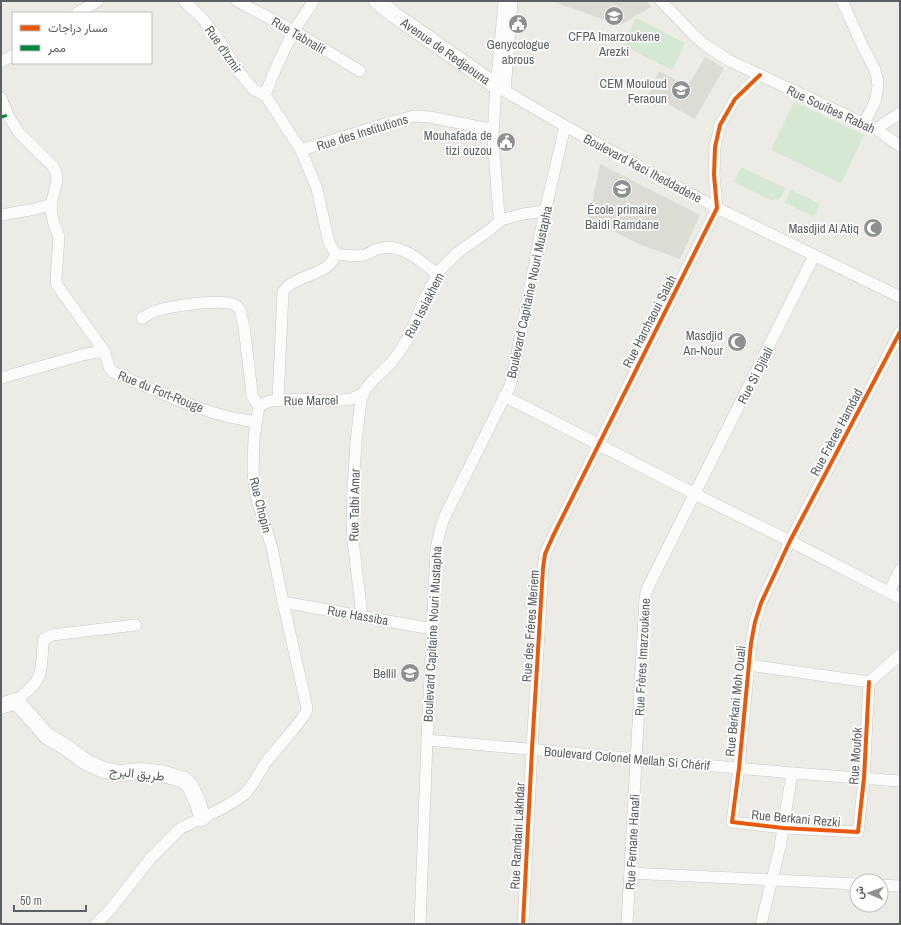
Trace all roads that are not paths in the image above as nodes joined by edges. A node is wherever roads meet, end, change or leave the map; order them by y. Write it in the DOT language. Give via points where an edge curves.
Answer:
graph roads {
  1 [pos="98,1"];
  2 [pos="184,1"];
  3 [pos="237,1"];
  4 [pos="313,1"];
  5 [pos="377,1"];
  6 [pos="504,1"];
  7 [pos="512,1"];
  8 [pos="661,1"];
  9 [pos="842,1"];
  10 [pos="79,12"];
  11 [pos="294,31"];
  12 [pos="12,56"];
  13 [pos="1,62"];
  14 [pos="360,71"];
  15 [pos="760,75"];
  16 [pos="500,88"];
  17 [pos="265,95"];
  18 [pos="1,98"];
  19 [pos="900,113"];
  20 [pos="864,124"];
  21 [pos="565,126"];
  22 [pos="876,129"];
  23 [pos="494,130"];
  24 [pos="900,146"];
  25 [pos="301,150"];
  26 [pos="52,204"];
  27 [pos="717,208"];
  28 [pos="545,211"];
  29 [pos="1,215"];
  30 [pos="501,220"];
  31 [pos="336,254"];
  32 [pos="814,256"];
  33 [pos="437,274"];
  34 [pos="900,297"];
  35 [pos="142,318"];
  36 [pos="900,332"];
  37 [pos="104,351"];
  38 [pos="1,378"];
  39 [pos="364,394"];
  40 [pos="504,396"];
  41 [pos="278,400"];
  42 [pos="259,406"];
  43 [pos="256,422"];
  44 [pos="599,444"];
  45 [pos="695,494"];
  46 [pos="790,542"];
  47 [pos="900,570"];
  48 [pos="889,592"];
  49 [pos="900,598"];
  50 [pos="283,602"];
  51 [pos="362,616"];
  52 [pos="136,626"];
  53 [pos="432,629"];
  54 [pos="900,655"];
  55 [pos="749,665"];
  56 [pos="869,682"];
  57 [pos="8,703"];
  58 [pos="427,740"];
  59 [pos="532,749"];
  60 [pos="636,759"];
  61 [pos="739,768"];
  62 [pos="792,773"];
  63 [pos="864,778"];
  64 [pos="900,781"];
  65 [pos="202,818"];
  66 [pos="732,822"];
  67 [pos="783,828"];
  68 [pos="858,832"];
  69 [pos="630,873"];
  70 [pos="772,880"];
  71 [pos="849,884"];
  72 [pos="889,886"];
  73 [pos="900,886"];
  74 [pos="96,924"];
  75 [pos="420,924"];
  76 [pos="523,924"];
  77 [pos="627,924"];
  78 [pos="761,924"];
  1 -- 10 [label="street"];
  2 -- 17 [label="street, Rue d'Izmir" via="201,16 253,89"];
  3 -- 11 [label="street, Rue Tabnalit"];
  4 -- 11 [label="street"];
  5 -- 16 [label="street, Avenue de Redjaouna"];
  6 -- 16 [label="street"];
  7 -- 16 [label="street"];
  8 -- 15 [label="street, Rue Souibes Rabah" via="704,45"];
  9 -- 20 [label="street" via="877,78 875,102"];
  11 -- 14 [label="street, Rue Tabnalit"];
  11 -- 17 [label="street"];
  12 -- 13 [label="street"];
  15 -- 20 [label="street, Rue Souibes Rabah"];
  15 -- 27 [label="street" via="735,99 720,125 715,147"];
  16 -- 21 [label="street, Boulevard Kaci Iheddadene"];
  16 -- 23 [label="street"];
  17 -- 25 [label="street"];
  18 -- 26 [label="street, Rue du Fort-Rouge" via="19,133 52,164 56,172 57,181"];
  19 -- 22 [label="street"];
  20 -- 22 [label="street, Rue Souibes Rabah"];
  21 -- 27 [label="street, Boulevard Kaci Iheddadene"];
  21 -- 28 [label="street, Boulevard Capitaine Nouri Mustapha"];
  22 -- 24 [label="street, Rue Souibes Rabah"];
  23 -- 25 [label="street, Rue des Institutions" via="414,116"];
  23 -- 30 [label="street"];
  25 -- 31 [label="street" via="317,189 329,243"];
  26 -- 29 [label="street"];
  26 -- 37 [label="street, Rue du Fort-Rouge" via="53,221 59,237 57,285"];
  27 -- 32 [label="street, Boulevard Kaci Iheddadene"];
  27 -- 44 [label="street, Rue Harchaoui Salah"];
  28 -- 30 [label="street"];
  28 -- 40 [label="street, Boulevard Capitaine Nouri Mustapha" via="513,374"];
  30 -- 33 [label="street, Rue Issiakhem" via="457,253"];
  31 -- 33 [label="street" via="365,255 390,247 404,250"];
  31 -- 41 [label="street" via="331,264 293,282 283,292"];
  32 -- 34 [label="street, Boulevard Kaci Iheddadene"];
  32 -- 45 [label="street, Rue Si Djilali"];
  33 -- 39 [label="street, Rue Issiakhem" via="408,338"];
  35 -- 42 [label="street" via="154,311 197,303 234,304 242,314 252,396"];
  36 -- 46 [label="street, Rue Frères Hamdad"];
  37 -- 38 [label="street"];
  37 -- 43 [label="street, Rue du Fort-Rouge" via="113,372 201,408"];
  39 -- 41 [label="street, Rue Marcel" via="352,399 331,401"];
  39 -- 51 [label="street, Rue Talbi Amar" via="356,442 352,522"];
  40 -- 44 [label="street"];
  40 -- 53 [label="street, Boulevard Capitaine Nouri Mustapha" via="439,530"];
  41 -- 42 [label="street, Rue Marcel"];
  42 -- 43 [label="street, Rue Chopin"];
  43 -- 50 [label="street, Rue Chopin" via="253,474 256,496 272,548"];
  44 -- 45 [label="street"];
  44 -- 59 [label="street, Rue des Frères Meriem" via="545,554"];
  45 -- 46 [label="street"];
  45 -- 60 [label="street, Rue Frères Imarzoukene" via="646,589"];
  46 -- 48 [label="street"];
  46 -- 55 [label="street, Rue Berkani Moh Ouali" via="755,622"];
  47 -- 48 [label="street"];
  48 -- 49 [label="street"];
  50 -- 51 [label="street, Rue Hassiba"];
  50 -- 65 [label="street, Rue Chopin" via="306,713 266,762 246,793"];
  51 -- 53 [label="street, Rue Hassiba"];
  52 -- 57 [label="street" via="52,635 44,639 36,683"];
  53 -- 58 [label="street, Boulevard Capitaine Nouri Mustapha"];
  54 -- 56 [label="street"];
  55 -- 56 [label="street"];
  55 -- 61 [label="street, Rue Berkani Moh Ouali"];
  56 -- 63 [label="street, Rue Moufok"];
  57 -- 65 [label="street, طريق البرج" via="47,736 86,762 104,770 120,773 161,773 184,780 190,786"];
  58 -- 59 [label="street, Boulevard Colonel Mellah Si Chérif"];
  58 -- 75 [label="street, Boulevard Capitaine Nouri Mustapha"];
  59 -- 60 [label="street, Boulevard Colonel Mellah Si Chérif"];
  59 -- 76 [label="street, Rue Ramdani Lakhdar"];
  60 -- 61 [label="street, Boulevard Colonel Mellah Si Chérif"];
  60 -- 69 [label="street, Rue Fernane Hanafi"];
  61 -- 62 [label="street, Boulevard Colonel Mellah Si Chérif"];
  61 -- 66 [label="street, Rue Berkani Moh Ouali"];
  62 -- 63 [label="street, Boulevard Colonel Mellah Si Chérif"];
  62 -- 67 [label="street"];
  63 -- 64 [label="street, Boulevard Colonel Mellah Si Chérif"];
  63 -- 68 [label="street, Rue Moufok"];
  65 -- 74 [label="street, Rue Chopin" via="181,828 169,839"];
  66 -- 67 [label="street, Rue Berkani Rezki"];
  67 -- 68 [label="street, Rue Berkani Rezki"];
  67 -- 70 [label="street"];
  69 -- 70 [label="street"];
  69 -- 77 [label="street, Rue Fernane Hanafi"];
  70 -- 71 [label="street"];
  70 -- 78 [label="street"];
  72 -- 73 [label="street"];
}
